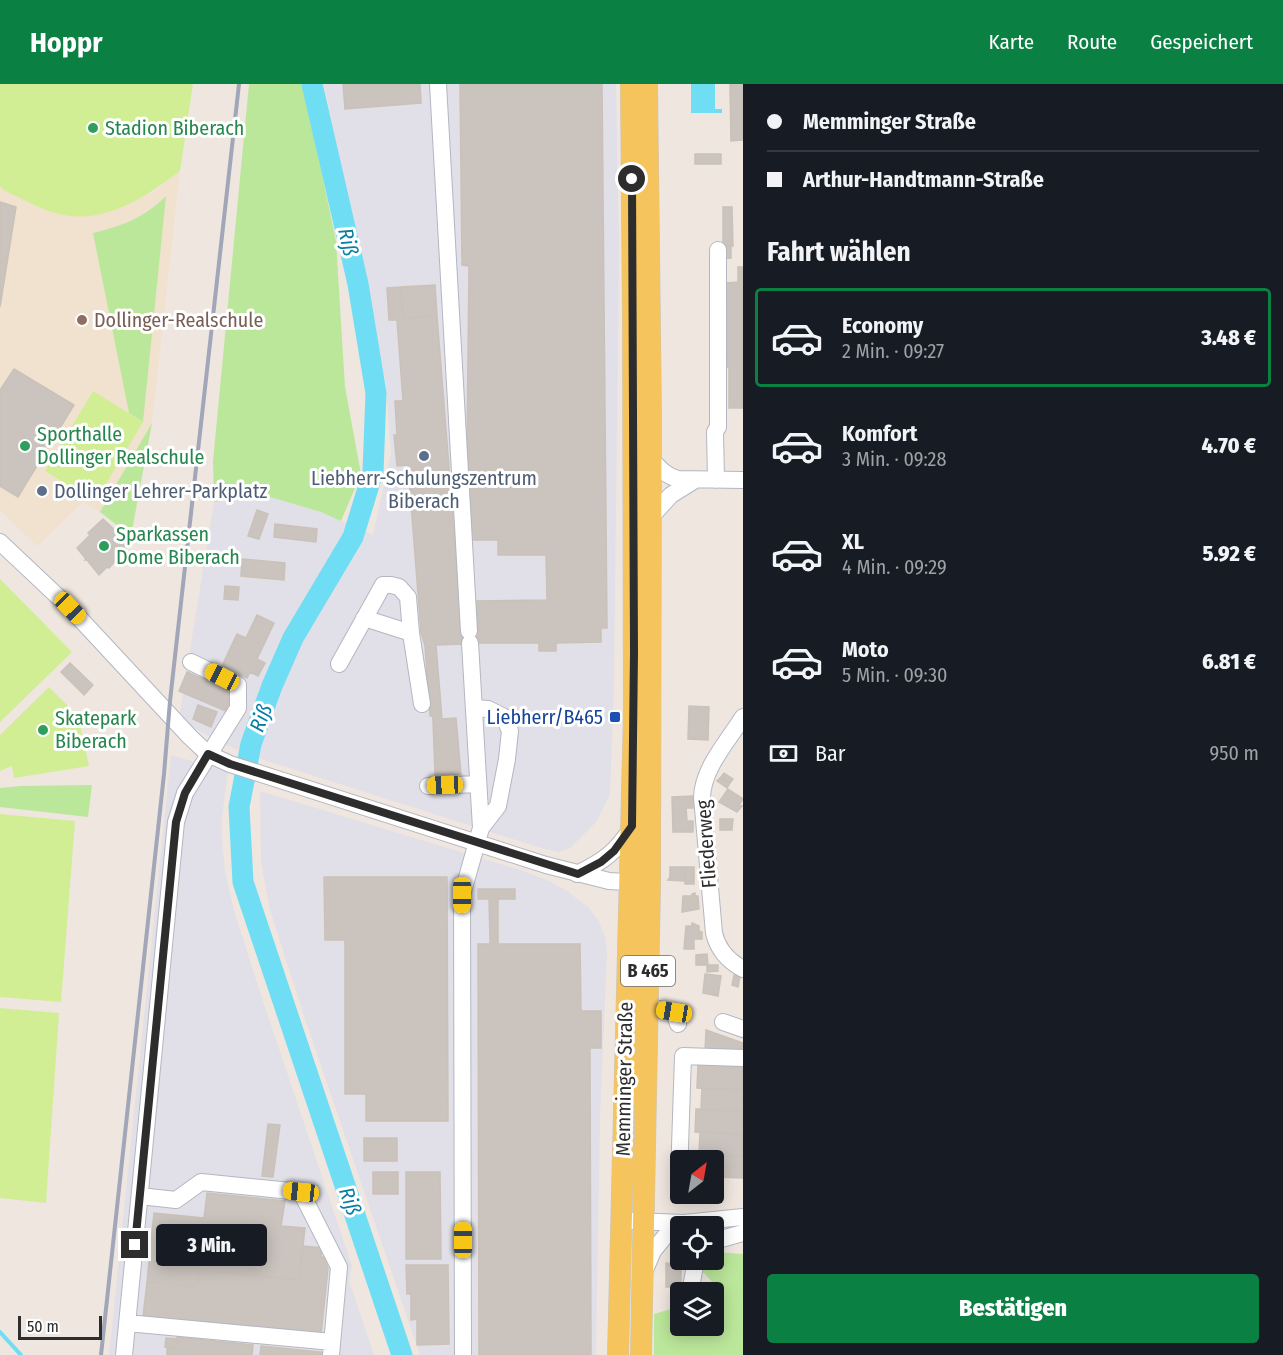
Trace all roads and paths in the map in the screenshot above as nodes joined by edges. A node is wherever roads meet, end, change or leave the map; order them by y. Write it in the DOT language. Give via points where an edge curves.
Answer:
graph roads {
  1 [pos="438,84"];
  2 [pos="630,84"];
  3 [pos="647,84"];
  4 [pos="718,250"];
  5 [pos="650,458"];
  6 [pos="695,480"];
  7 [pos="716,480"];
  8 [pos="743,480"];
  9 [pos="650,518"];
  10 [pos="0,542"];
  11 [pos="364,618"];
  12 [pos="411,633"];
  13 [pos="191,662"];
  14 [pos="339,664"];
  15 [pos="422,704"];
  16 [pos="474,708"];
  17 [pos="743,717"];
  18 [pos="208,754"];
  19 [pos="478,784"];
  20 [pos="428,786"];
  21 [pos="632,826"];
  22 [pos="479,835"];
  23 [pos="578,874"];
  24 [pos="639,883"];
  25 [pos="743,969"];
  26 [pos="648,1007"];
  27 [pos="723,1022"];
  28 [pos="678,1024"];
  29 [pos="743,1029"];
  30 [pos="743,1058"];
  31 [pos="680,1150"];
  32 [pos="140,1196"];
  33 [pos="743,1217"];
  34 [pos="724,1219"];
  35 [pos="621,1221"];
  36 [pos="644,1221"];
  37 [pos="670,1223"];
  38 [pos="743,1233"];
  39 [pos="670,1235"];
  40 [pos="724,1239"];
  41 [pos="643,1274"];
  42 [pos="127,1323"];
  43 [pos="332,1349"];
  44 [pos="124,1355"];
  45 [pos="463,1355"];
  46 [pos="618,1355"];
  47 [pos="641,1355"];
  1 -- 16 [label="street"];
  2 -- 21 [label="main road, Memminger Straße / B 465"];
  3 -- 5 [label="main road, Memminger Straße / B 465"];
  4 -- 7 [label="street"];
  5 -- 6 [label="street" via="671,477"];
  5 -- 9 [label="main road, Memminger Straße / B 465"];
  6 -- 7 [label="street"];
  6 -- 9 [label="street" via="670,495"];
  7 -- 8 [label="street"];
  9 -- 24 [label="main road, Memminger Straße / B 465"];
  10 -- 18 [label="street" via="70,608"];
  11 -- 12 [label="street"];
  11 -- 12 [label="street" via="383,585 399,587 408,597"];
  11 -- 14 [label="street"];
  12 -- 15 [label="street"];
  13 -- 18 [label="street" via="238,685 238,708"];
  16 -- 19 [label="street"];
  16 -- 22 [label="street" via="488,709 504,717 510,731 498,806"];
  17 -- 25 [label="street, Fliederweg" via="707,773 702,797 714,933 730,961"];
  18 -- 22 [label="street" via="268,776"];
  18 -- 32 [label="street" via="185,793 176,822"];
  19 -- 20 [label="street"];
  19 -- 22 [label="street"];
  21 -- 23 [label="street" via="614,851"];
  21 -- 24 [label="main road, Memminger Straße / B 465"];
  22 -- 23 [label="street"];
  22 -- 45 [label="street" via="462,895"];
  23 -- 24 [label="street"];
  24 -- 26 [label="main road, Memminger Straße / B 465"];
  24 -- 35 [label="main road, Memminger Straße / B 465"];
  26 -- 28 [label="street" via="674,1012"];
  26 -- 36 [label="main road, Memminger Straße / B 465"];
  27 -- 29 [label="street"];
  30 -- 31 [label="street" via="682,1056"];
  32 -- 42 [label="street"];
  32 -- 43 [label="street" via="176,1200 201,1182 301,1192 339,1267"];
  33 -- 34 [label="street"];
  35 -- 36 [label="street"];
  35 -- 46 [label="main road, Memminger Straße / B 465"];
  36 -- 37 [label="street"];
  36 -- 41 [label="main road, Memminger Straße / B 465"];
  38 -- 40 [label="street"];
  39 -- 41 [label="street" via="653,1251"];
  41 -- 47 [label="main road, Memminger Straße / B 465"];
  42 -- 43 [label="street"];
  42 -- 44 [label="street"];
}
